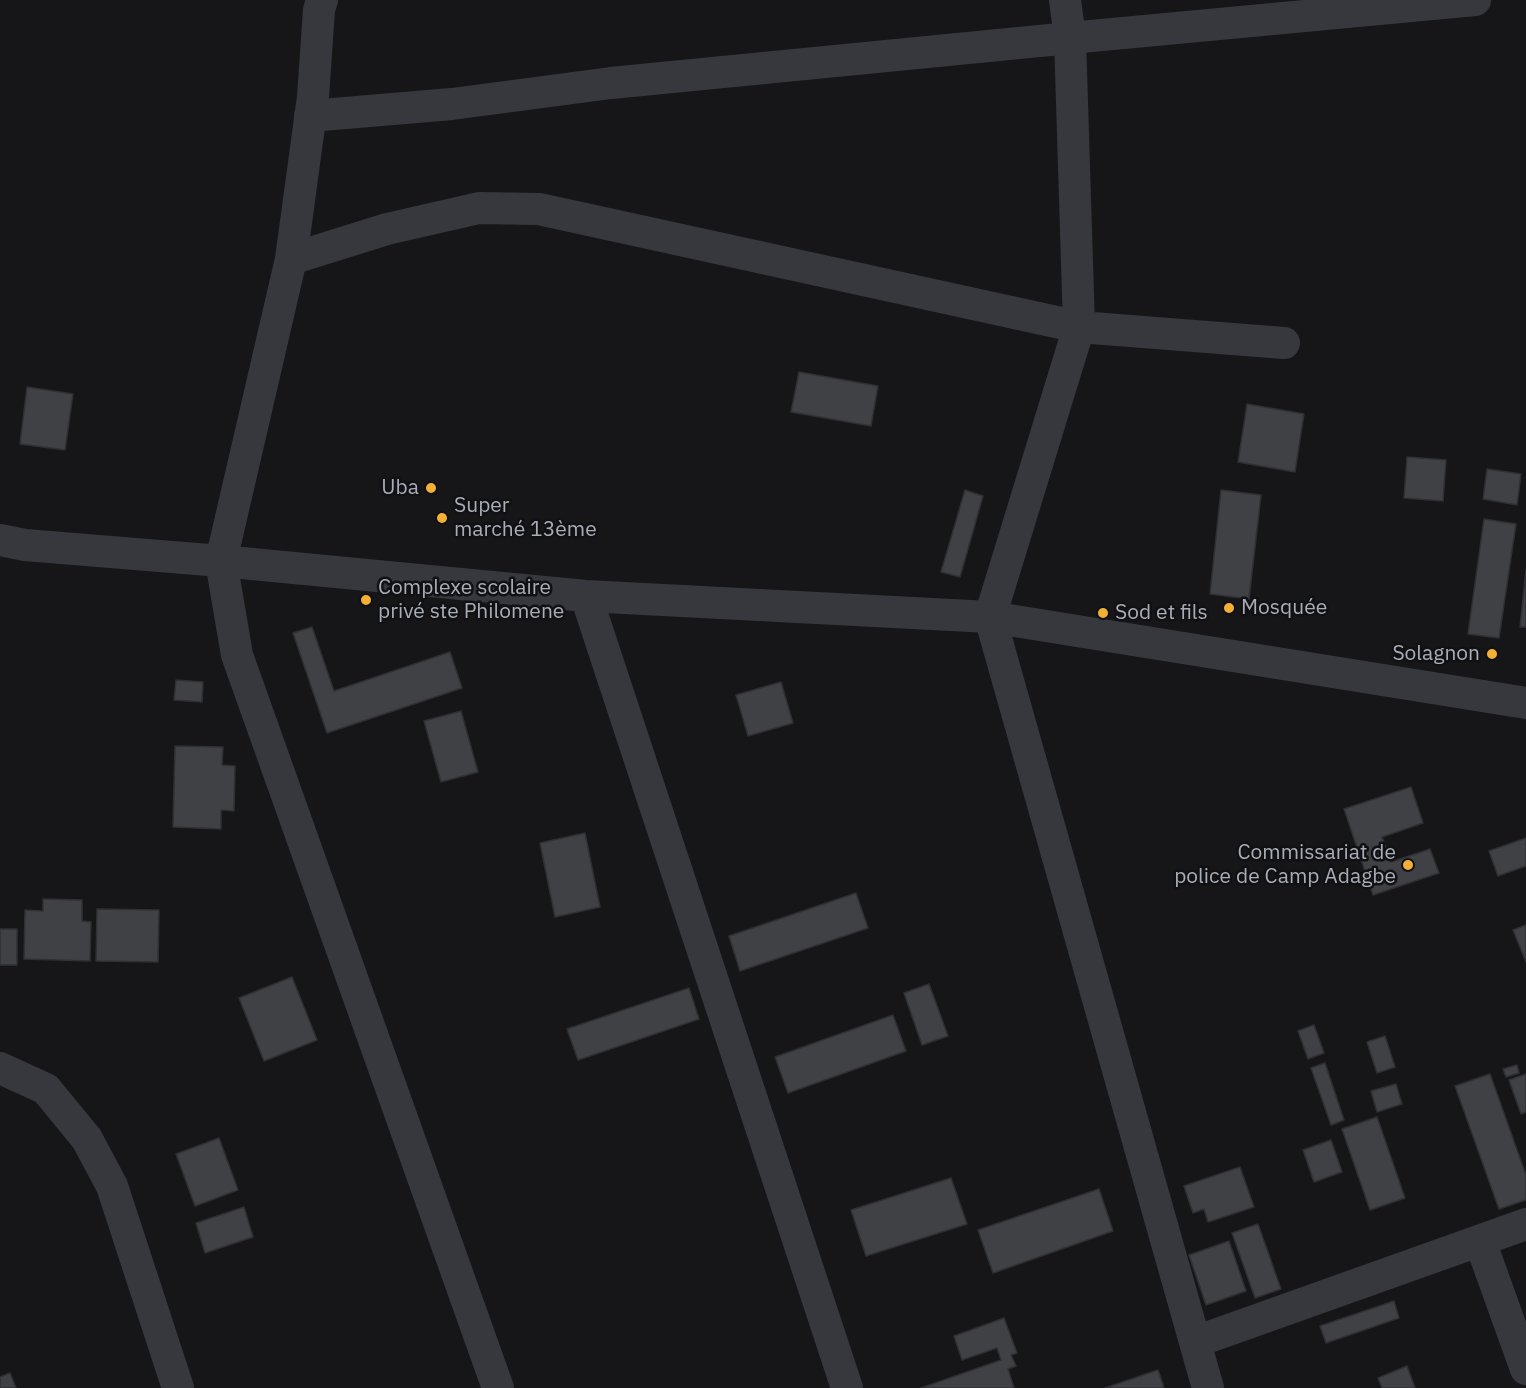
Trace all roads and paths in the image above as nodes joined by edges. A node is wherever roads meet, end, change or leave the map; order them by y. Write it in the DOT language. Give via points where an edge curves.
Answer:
graph roads {
  1 [pos="322,0"];
  2 [pos="1065,0"];
  3 [pos="1470,0"];
  4 [pos="1475,0"];
  5 [pos="1070,38"];
  6 [pos="310,116"];
  7 [pos="291,260"];
  8 [pos="1079,327"];
  9 [pos="1284,343"];
  10 [pos="0,540"];
  11 [pos="221,561"];
  12 [pos="586,596"];
  13 [pos="990,617"];
  14 [pos="1526,703"];
  15 [pos="0,1068"];
  16 [pos="1526,1224"];
  17 [pos="1480,1241"];
  18 [pos="1195,1342"];
  19 [pos="1526,1369"];
  20 [pos="178,1388"];
  21 [pos="498,1388"];
  22 [pos="848,1388"];
  23 [pos="1208,1388"];
  1 -- 6 [label="street"];
  2 -- 5 [label="street"];
  3 -- 4 [label="street"];
  3 -- 5 [label="street"];
  5 -- 6 [label="street"];
  5 -- 8 [label="street"];
  6 -- 7 [label="street"];
  7 -- 8 [label="street" via="387,229 479,208 539,209"];
  7 -- 11 [label="street"];
  8 -- 9 [label="street"];
  8 -- 13 [label="street"];
  10 -- 11 [label="street"];
  11 -- 12 [label="street"];
  11 -- 21 [label="street" via="237,655"];
  12 -- 13 [label="street"];
  12 -- 22 [label="street"];
  13 -- 14 [label="street"];
  13 -- 18 [label="street"];
  15 -- 20 [label="street" via="46,1089 87,1139 112,1186"];
  16 -- 17 [label="street"];
  17 -- 18 [label="street"];
  17 -- 19 [label="street"];
  18 -- 23 [label="street"];
}
